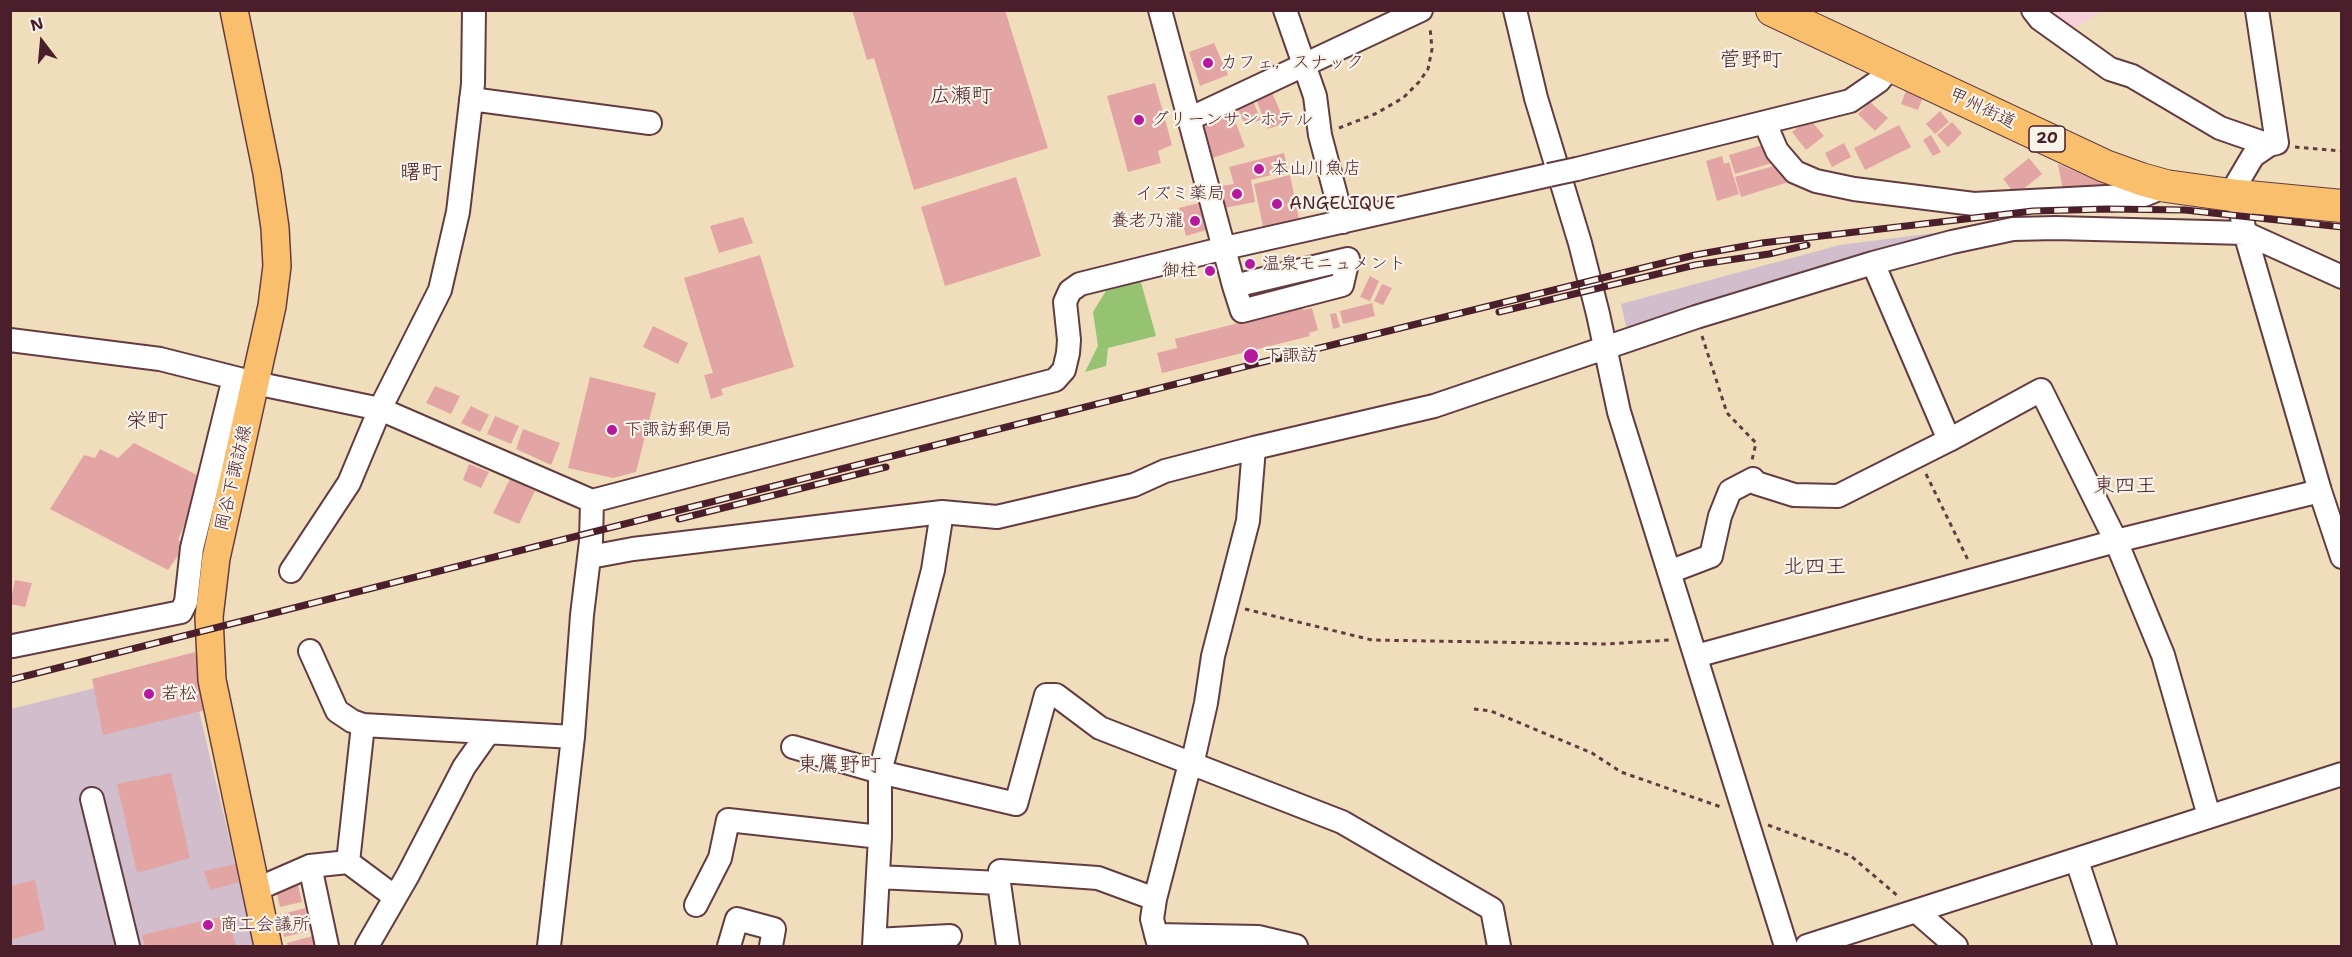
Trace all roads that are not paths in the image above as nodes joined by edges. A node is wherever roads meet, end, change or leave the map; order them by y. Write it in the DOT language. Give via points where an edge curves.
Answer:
graph roads {
  1 [pos="234,10"];
  2 [pos="474,10"];
  3 [pos="1160,10"];
  4 [pos="1285,10"];
  5 [pos="1515,10"];
  6 [pos="1772,10"];
  7 [pos="2033,10"];
  8 [pos="2257,10"];
  9 [pos="1424,15"];
  10 [pos="1304,64"];
  11 [pos="1891,66"];
  12 [pos="471,99"];
  13 [pos="1189,119"];
  14 [pos="650,123"];
  15 [pos="1765,123"];
  16 [pos="2273,144"];
  17 [pos="2166,186"];
  18 [pos="2238,196"];
  19 [pos="2342,206"];
  20 [pos="1343,222"];
  21 [pos="2246,232"];
  22 [pos="1225,248"];
  23 [pos="1873,262"];
  24 [pos="2342,277"];
  25 [pos="1234,286"];
  26 [pos="10,340"];
  27 [pos="1604,347"];
  28 [pos="245,380"];
  29 [pos="380,409"];
  30 [pos="1949,440"];
  31 [pos="1254,448"];
  32 [pos="2320,491"];
  33 [pos="592,501"];
  34 [pos="942,512"];
  35 [pos="2116,541"];
  36 [pos="590,557"];
  37 [pos="2342,557"];
  38 [pos="291,571"];
  39 [pos="1670,572"];
  40 [pos="13,646"];
  41 [pos="1693,647"];
  42 [pos="310,651"];
  43 [pos="363,725"];
  44 [pos="488,733"];
  45 [pos="573,737"];
  46 [pos="793,747"];
  47 [pos="1192,765"];
  48 [pos="880,772"];
  49 [pos="2342,774"];
  50 [pos="92,799"];
  51 [pos="2209,816"];
  52 [pos="880,837"];
  53 [pos="2077,861"];
  54 [pos="348,862"];
  55 [pos="310,866"];
  56 [pos="878,877"];
  57 [pos="999,883"];
  58 [pos="255,890"];
  59 [pos="396,897"];
  60 [pos="1155,899"];
  61 [pos="696,904"];
  62 [pos="1917,912"];
  63 [pos="950,936"];
  64 [pos="1158,941"];
  65 [pos="874,943"];
  66 [pos="128,946"];
  67 [pos="268,946"];
  68 [pos="327,946"];
  69 [pos="367,946"];
  70 [pos="549,946"];
  71 [pos="729,946"];
  72 [pos="771,946"];
  73 [pos="1008,946"];
  74 [pos="1296,946"];
  75 [pos="1499,946"];
  76 [pos="1786,946"];
  77 [pos="1807,946"];
  78 [pos="1956,946"];
  79 [pos="2105,946"];
  1 -- 28 [label="main road, 岡谷下諏訪線" via="267,173 277,266 272,306"];
  2 -- 12 [label="street"];
  3 -- 13 [label="street"];
  4 -- 10 [label="street"];
  5 -- 27 [label="street" via="1536,98 1580,243"];
  6 -- 11 [label="highway, 甲州街道 / 20"];
  7 -- 16 [label="street" via="2110,69 2132,76 2220,128"];
  8 -- 16 [label="street"];
  9 -- 10 [label="street"];
  10 -- 13 [label="street"];
  10 -- 20 [label="street"];
  11 -- 15 [label="street" via="1879,81 1850,101"];
  11 -- 17 [label="highway, 甲州街道 / 20" via="2105,166"];
  12 -- 14 [label="street"];
  12 -- 29 [label="street" via="458,212 440,290"];
  13 -- 22 [label="street"];
  15 -- 17 [label="street" via="1777,151 1795,172 1854,189 1974,204 2144,195"];
  15 -- 20 [label="street, bridge"];
  16 -- 18 [label="street" via="2253,156 2238,183"];
  17 -- 18 [label="highway, 甲州街道 / 20"];
  18 -- 19 [label="highway, 甲州街道 / 20"];
  18 -- 21 [label="street"];
  20 -- 22 [label="street"];
  21 -- 23 [label="street" via="2013,229"];
  21 -- 24 [label="street"];
  21 -- 32 [label="street"];
  22 -- 25 [label="street"];
  22 -- 33 [label="street" via="1080,284 1070,291 1065,302 1068,354 1064,370 1055,380"];
  23 -- 27 [label="street"];
  23 -- 30 [label="street"];
  26 -- 28 [label="street" via="160,359"];
  27 -- 31 [label="street" via="1434,406"];
  27 -- 39 [label="street" via="1619,412"];
  28 -- 29 [label="street"];
  28 -- 40 [label="street" via="192,548 186,602 181,612"];
  28 -- 58 [label="main road, 岡谷下諏訪線" via="209,617 212,680"];
  29 -- 33 [label="street"];
  29 -- 38 [label="street" via="349,483"];
  30 -- 35 [label="street" via="2041,390"];
  30 -- 39 [label="street" via="1838,496 1794,495 1753,479 1730,492 1710,556"];
  31 -- 34 [label="street" via="1165,471 1134,485 997,518"];
  31 -- 47 [label="street" via="1248,521 1213,656"];
  32 -- 35 [label="street"];
  32 -- 37 [label="street"];
  33 -- 36 [label="street"];
  34 -- 36 [label="street"];
  34 -- 48 [label="street" via="933,570"];
  35 -- 41 [label="street" via="1977,579"];
  35 -- 51 [label="street" via="2163,655"];
  36 -- 45 [label="street"];
  39 -- 41 [label="street"];
  41 -- 76 [label="street"];
  42 -- 43 [label="street" via="338,711"];
  43 -- 44 [label="street"];
  43 -- 54 [label="street"];
  44 -- 45 [label="street"];
  44 -- 59 [label="street" via="464,767"];
  45 -- 70 [label="street"];
  46 -- 48 [label="street"];
  47 -- 48 [label="street" via="1100,728 1056,695 1046,695 1016,804"];
  47 -- 60 [label="street"];
  47 -- 75 [label="street" via="1342,822 1492,909"];
  48 -- 52 [label="street"];
  49 -- 51 [label="street"];
  50 -- 66 [label="street"];
  51 -- 53 [label="street"];
  52 -- 56 [label="street"];
  52 -- 61 [label="street" via="728,820 720,858"];
  53 -- 62 [label="street"];
  53 -- 79 [label="street"];
  54 -- 55 [label="street"];
  54 -- 59 [label="street"];
  55 -- 58 [label="street"];
  55 -- 68 [label="street"];
  56 -- 57 [label="street"];
  56 -- 65 [label="street"];
  57 -- 60 [label="street" via="1000,871 1098,878"];
  57 -- 73 [label="street"];
  58 -- 67 [label="main road, 岡谷下諏訪線"];
  59 -- 69 [label="street"];
  60 -- 64 [label="street" via="1152,919"];
  62 -- 77 [label="street"];
  62 -- 78 [label="street"];
  63 -- 65 [label="street"];
  64 -- 74 [label="street" via="1258,937"];
  71 -- 72 [label="street" via="737,919 774,929"];
}
